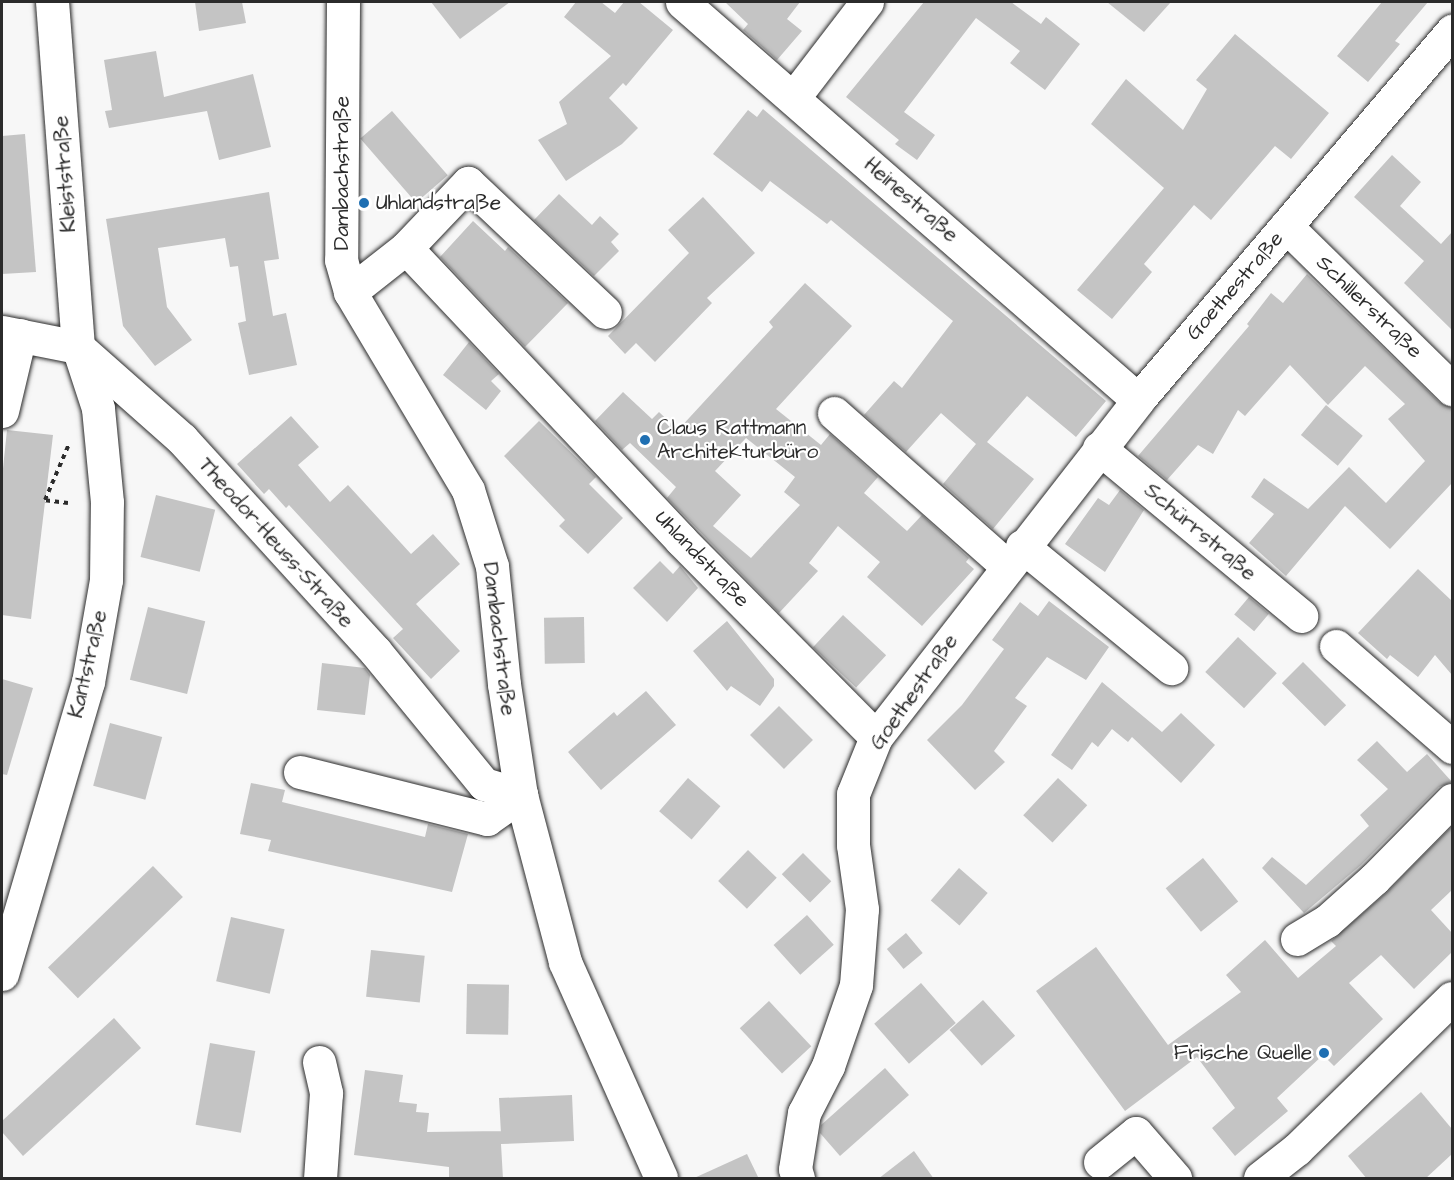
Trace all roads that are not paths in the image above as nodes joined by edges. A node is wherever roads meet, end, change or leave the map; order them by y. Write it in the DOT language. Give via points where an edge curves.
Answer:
graph roads {
  1 [pos="52,2"];
  2 [pos="343,2"];
  3 [pos="682,2"];
  4 [pos="867,2"];
  5 [pos="1452,31"];
  6 [pos="794,97"];
  7 [pos="1286,226"];
  8 [pos="406,248"];
  9 [pos="350,292"];
  10 [pos="605,312"];
  11 [pos="11,333"];
  12 [pos="78,347"];
  13 [pos="1452,389"];
  14 [pos="1138,400"];
  15 [pos="2,411"];
  16 [pos="834,413"];
  17 [pos="1099,448"];
  18 [pos="1015,556"];
  19 [pos="1301,616"];
  20 [pos="1336,646"];
  21 [pos="1172,668"];
  22 [pos="876,737"];
  23 [pos="1452,747"];
  24 [pos="300,772"];
  25 [pos="521,795"];
  26 [pos="1452,800"];
  27 [pos="1297,939"];
  28 [pos="2,974"];
  29 [pos="1452,998"];
  30 [pos="319,1062"];
  31 [pos="1100,1162"];
  32 [pos="320,1179"];
  33 [pos="661,1179"];
  34 [pos="798,1179"];
  35 [pos="1175,1179"];
  36 [pos="1260,1179"];
  1 -- 12 [label="street, Kleiststraße"];
  2 -- 9 [label="street, Dambachstraße" via="338,214 341,260"];
  3 -- 6 [label="street, Heinestraße"];
  4 -- 6 [label="street"];
  5 -- 7 [label="street, Goethestraße"];
  6 -- 14 [label="street, Heinestraße"];
  7 -- 13 [label="street, Schillerstraße"];
  7 -- 14 [label="street, Goethestraße"];
  8 -- 9 [label="street"];
  8 -- 10 [label="street" via="468,183"];
  8 -- 22 [label="street, Uhlandstraße" via="681,540"];
  9 -- 25 [label="street, Dambachstraße" via="468,490 492,566"];
  11 -- 12 [label="street"];
  11 -- 15 [label="street"];
  12 -- 25 [label="street, Theodor-Heuss-Straße" via="182,440 375,651 484,784"];
  12 -- 28 [label="street, Kantstraße" via="98,408 107,502 106,580 88,682"];
  14 -- 17 [label="street, Goethestraße"];
  16 -- 18 [label="street"];
  17 -- 18 [label="street, Goethestraße"];
  17 -- 19 [label="street, Schürrstraße"];
  18 -- 21 [label="street"];
  18 -- 22 [label="street, Goethestraße"];
  20 -- 23 [label="street"];
  22 -- 34 [label="street, Goethestraße" via="853,794 853,845 862,909 856,985 828,1066 804,1113 795,1169"];
  24 -- 25 [label="street" via="487,819"];
  25 -- 33 [label="street, Dambachstraße" via="565,962"];
  26 -- 27 [label="street" via="1374,879 1327,921"];
  29 -- 36 [label="street" via="1297,1149"];
  30 -- 32 [label="street" via="326,1093"];
  31 -- 35 [label="street" via="1136,1133"];
}
